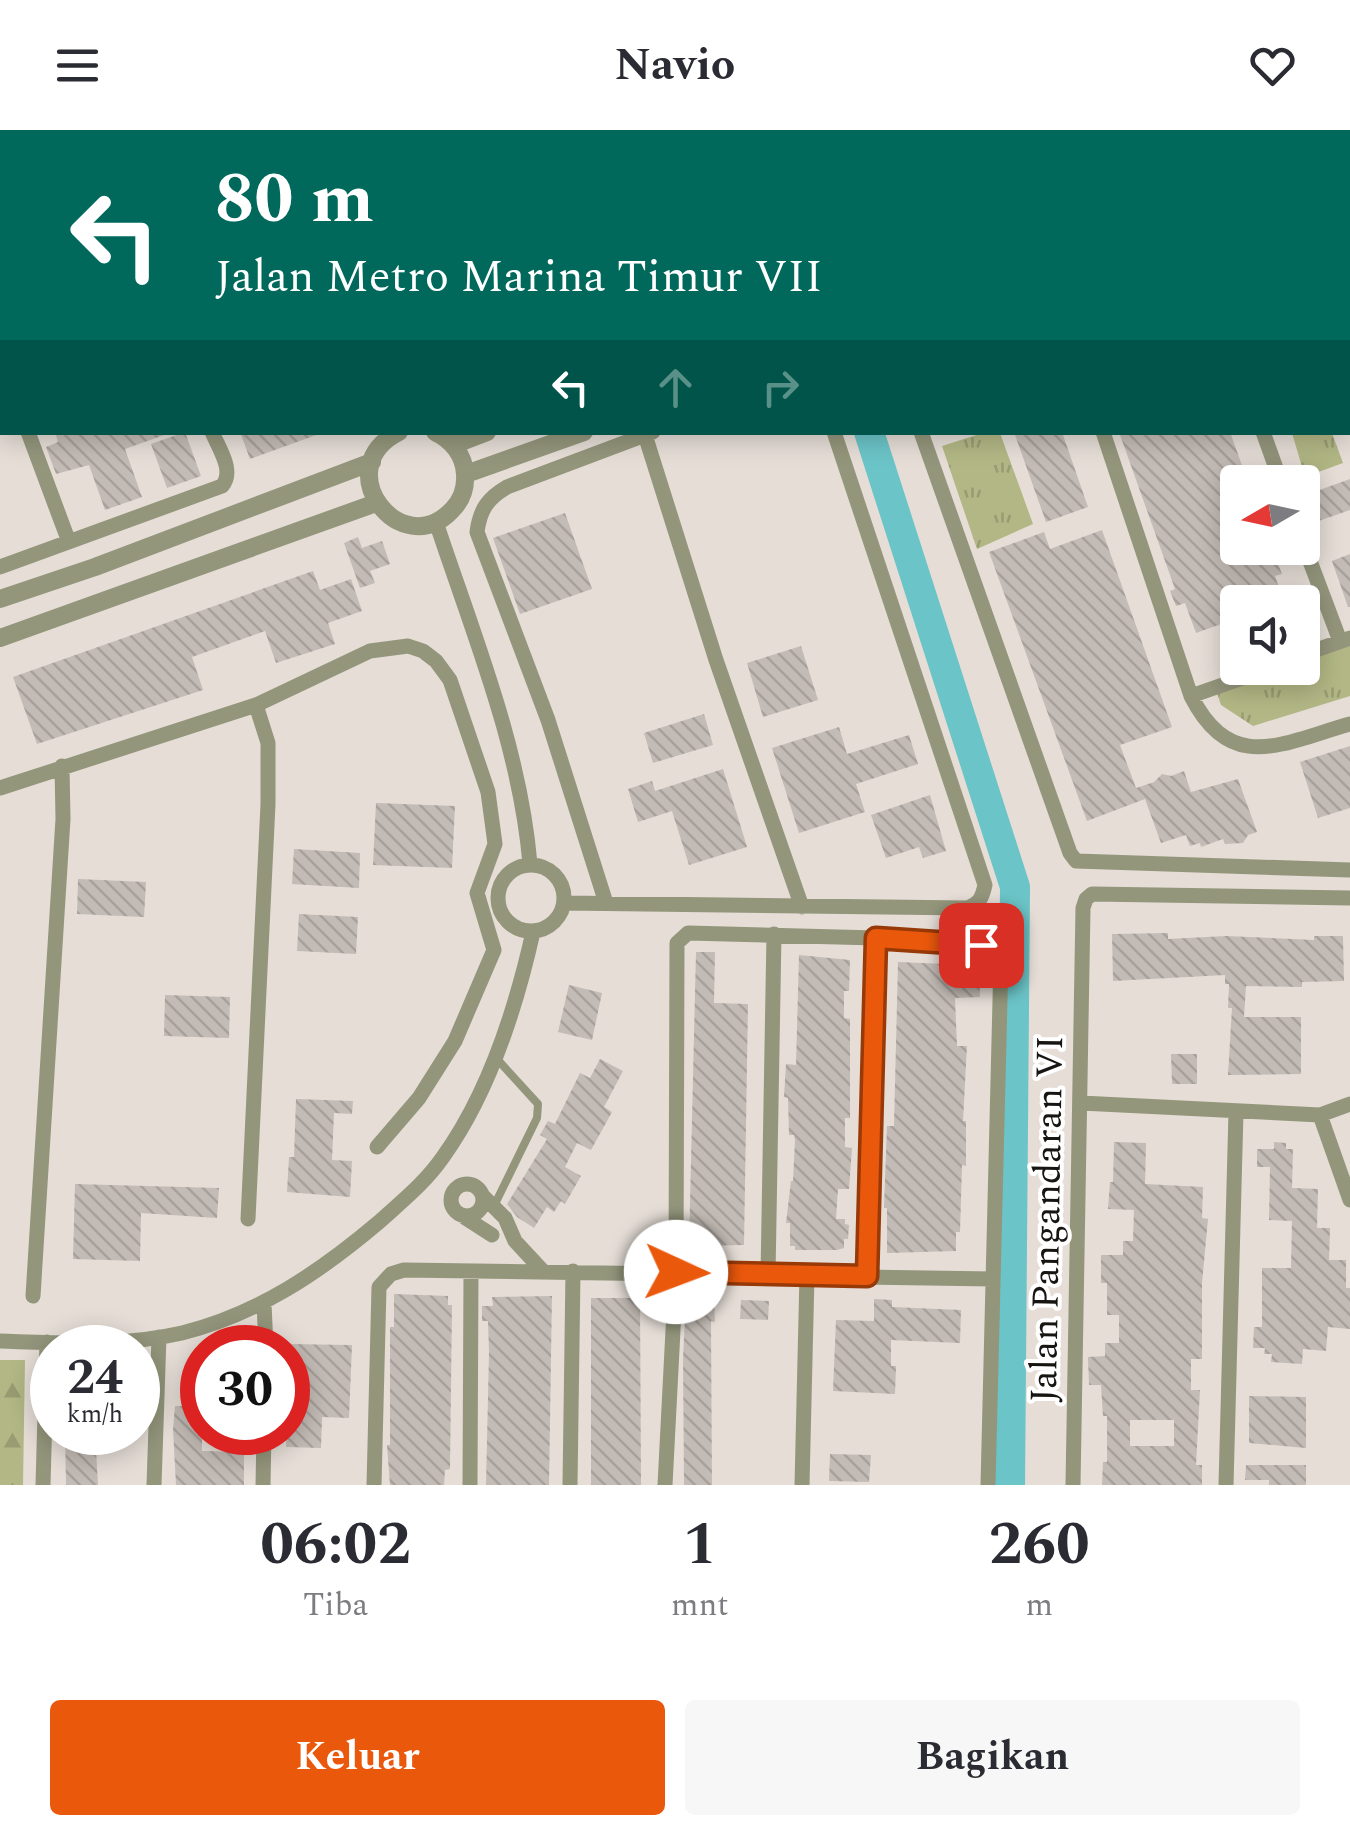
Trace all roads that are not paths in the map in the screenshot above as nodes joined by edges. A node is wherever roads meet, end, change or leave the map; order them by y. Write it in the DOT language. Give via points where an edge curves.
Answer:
graph roads {
  1 [pos="29,435"];
  2 [pos="213,435"];
  3 [pos="391,435"];
  4 [pos="439,435"];
  5 [pos="478,435"];
  6 [pos="576,435"];
  7 [pos="646,435"];
  8 [pos="649,435"];
  9 [pos="835,435"];
  10 [pos="922,435"];
  11 [pos="1104,435"];
  12 [pos="1264,435"];
  13 [pos="453,445"];
  14 [pos="372,462"];
  15 [pos="1275,465"];
  16 [pos="466,474"];
  17 [pos="376,502"];
  18 [pos="436,522"];
  19 [pos="70,542"];
  20 [pos="1313,565"];
  21 [pos="0,567"];
  22 [pos="0,599"];
  23 [pos="0,638"];
  24 [pos="1345,639"];
  25 [pos="1320,649"];
  26 [pos="1222,685"];
  27 [pos="1191,696"];
  28 [pos="256,705"];
  29 [pos="1350,724"];
  30 [pos="62,766"];
  31 [pos="0,788"];
  32 [pos="530,864"];
  33 [pos="1350,870"];
  34 [pos="1350,898"];
  35 [pos="564,903"];
  36 [pos="606,904"];
  37 [pos="802,907"];
  38 [pos="533,932"];
  39 [pos="774,934"];
  40 [pos="876,938"];
  41 [pos="494,1055"];
  42 [pos="1081,1103"];
  43 [pos="1350,1104"];
  44 [pos="1236,1112"];
  45 [pos="1320,1115"];
  46 [pos="377,1148"];
  47 [pos="443,1158"];
  48 [pos="422,1184"];
  49 [pos="470,1184"];
  50 [pos="1350,1200"];
  51 [pos="489,1201"];
  52 [pos="451,1204"];
  53 [pos="464,1216"];
  54 [pos="248,1220"];
  55 [pos="505,1239"];
  56 [pos="542,1270"];
  57 [pos="472,1271"];
  58 [pos="573,1271"];
  59 [pos="676,1272"];
  60 [pos="768,1276"];
  61 [pos="807,1276"];
  62 [pos="867,1276"];
  63 [pos="994,1278"];
  64 [pos="34,1296"];
  65 [pos="264,1303"];
  66 [pos="265,1325"];
  67 [pos="160,1338"];
  68 [pos="0,1341"];
  69 [pos="30,1342"];
  70 [pos="44,1455"];
  71 [pos="155,1455"];
  72 [pos="264,1455"];
  73 [pos="43,1485"];
  74 [pos="154,1485"];
  75 [pos="263,1485"];
  76 [pos="374,1485"];
  77 [pos="470,1485"];
  78 [pos="570,1485"];
  79 [pos="665,1485"];
  80 [pos="802,1485"];
  81 [pos="988,1485"];
  82 [pos="1073,1485"];
  83 [pos="1226,1485"];
  1 -- 19 [label="street"];
  2 -- 19 [label="street" via="228,470 222,486"];
  3 -- 14 [label="street"];
  4 -- 13 [label="street"];
  5 -- 13 [label="street"];
  6 -- 16 [label="street"];
  7 -- 36 [label="street" via="507,486 491,496 478,532 548,720"];
  8 -- 37 [label="street" via="716,660"];
  9 -- 37 [label="street" via="985,885 978,904 967,908"];
  10 -- 33 [label="street" via="1076,860"];
  11 -- 27 [label="street"];
  12 -- 15 [label="street"];
  13 -- 16 [label="street"];
  14 -- 17 [label="street"];
  14 -- 22 [label="street"];
  16 -- 18 [label="street" via="458,503"];
  17 -- 18 [label="street" via="402,523"];
  17 -- 23 [label="street"];
  18 -- 32 [label="street" via="511,751"];
  19 -- 21 [label="street"];
  20 -- 24 [label="street"];
  24 -- 25 [label="street"];
  26 -- 27 [label="street"];
  27 -- 29 [label="street" via="1220,738 1243,746 1261,748"];
  28 -- 30 [label="street"];
  28 -- 46 [label="street" via="370,651 423,651 450,680 488,792 495,844 477,893 494,950 455,1041"];
  28 -- 54 [label="street" via="268,743 268,804"];
  30 -- 31 [label="street"];
  30 -- 64 [label="street"];
  32 -- 35 [label="street" via="556,875"];
  32 -- 38 [label="street" via="515,868 498,892 506,920"];
  34 -- 42 [label="street, Jalan Pangandaran VI" via="1089,896 1083,908"];
  35 -- 36 [label="street"];
  35 -- 38 [label="street" via="559,918"];
  36 -- 37 [label="street"];
  38 -- 41 [label="street"];
  39 -- 40 [label="street"];
  39 -- 59 [label="street" via="688,933 677,944"];
  39 -- 60 [label="street"];
  40 -- 62 [label="street"];
  40 -- 63 [label="street" via="981,945 1001,960"];
  41 -- 47 [label="street"];
  41 -- 51 [label="lane" via="538,1104 537,1118"];
  42 -- 44 [label="street"];
  42 -- 82 [label="street, Jalan Pangandaran VI"];
  43 -- 45 [label="street"];
  44 -- 45 [label="street"];
  44 -- 83 [label="street"];
  45 -- 50 [label="street"];
  47 -- 48 [label="street"];
  47 -- 49 [label="street"];
  48 -- 52 [label="street"];
  48 -- 65 [label="street" via="320,1269"];
  49 -- 51 [label="street"];
  49 -- 52 [label="street" via="457,1186"];
  51 -- 53 [label="street"];
  51 -- 55 [label="street" via="505,1218"];
  52 -- 53 [label="street"];
  53 -- 55 [label="street"];
  55 -- 56 [label="street"];
  56 -- 57 [label="street"];
  56 -- 58 [label="street"];
  57 -- 76 [label="street" via="404,1270 379,1286"];
  57 -- 77 [label="street"];
  58 -- 59 [label="street"];
  58 -- 78 [label="street"];
  59 -- 60 [label="street"];
  59 -- 79 [label="street"];
  60 -- 61 [label="street"];
  61 -- 62 [label="street"];
  61 -- 80 [label="street"];
  62 -- 63 [label="street"];
  63 -- 81 [label="street"];
  65 -- 66 [label="street"];
  65 -- 67 [label="street"];
  68 -- 69 [label="street"];
  70 -- 73 [label="street"];
  71 -- 74 [label="street"];
  72 -- 75 [label="street"];
}
